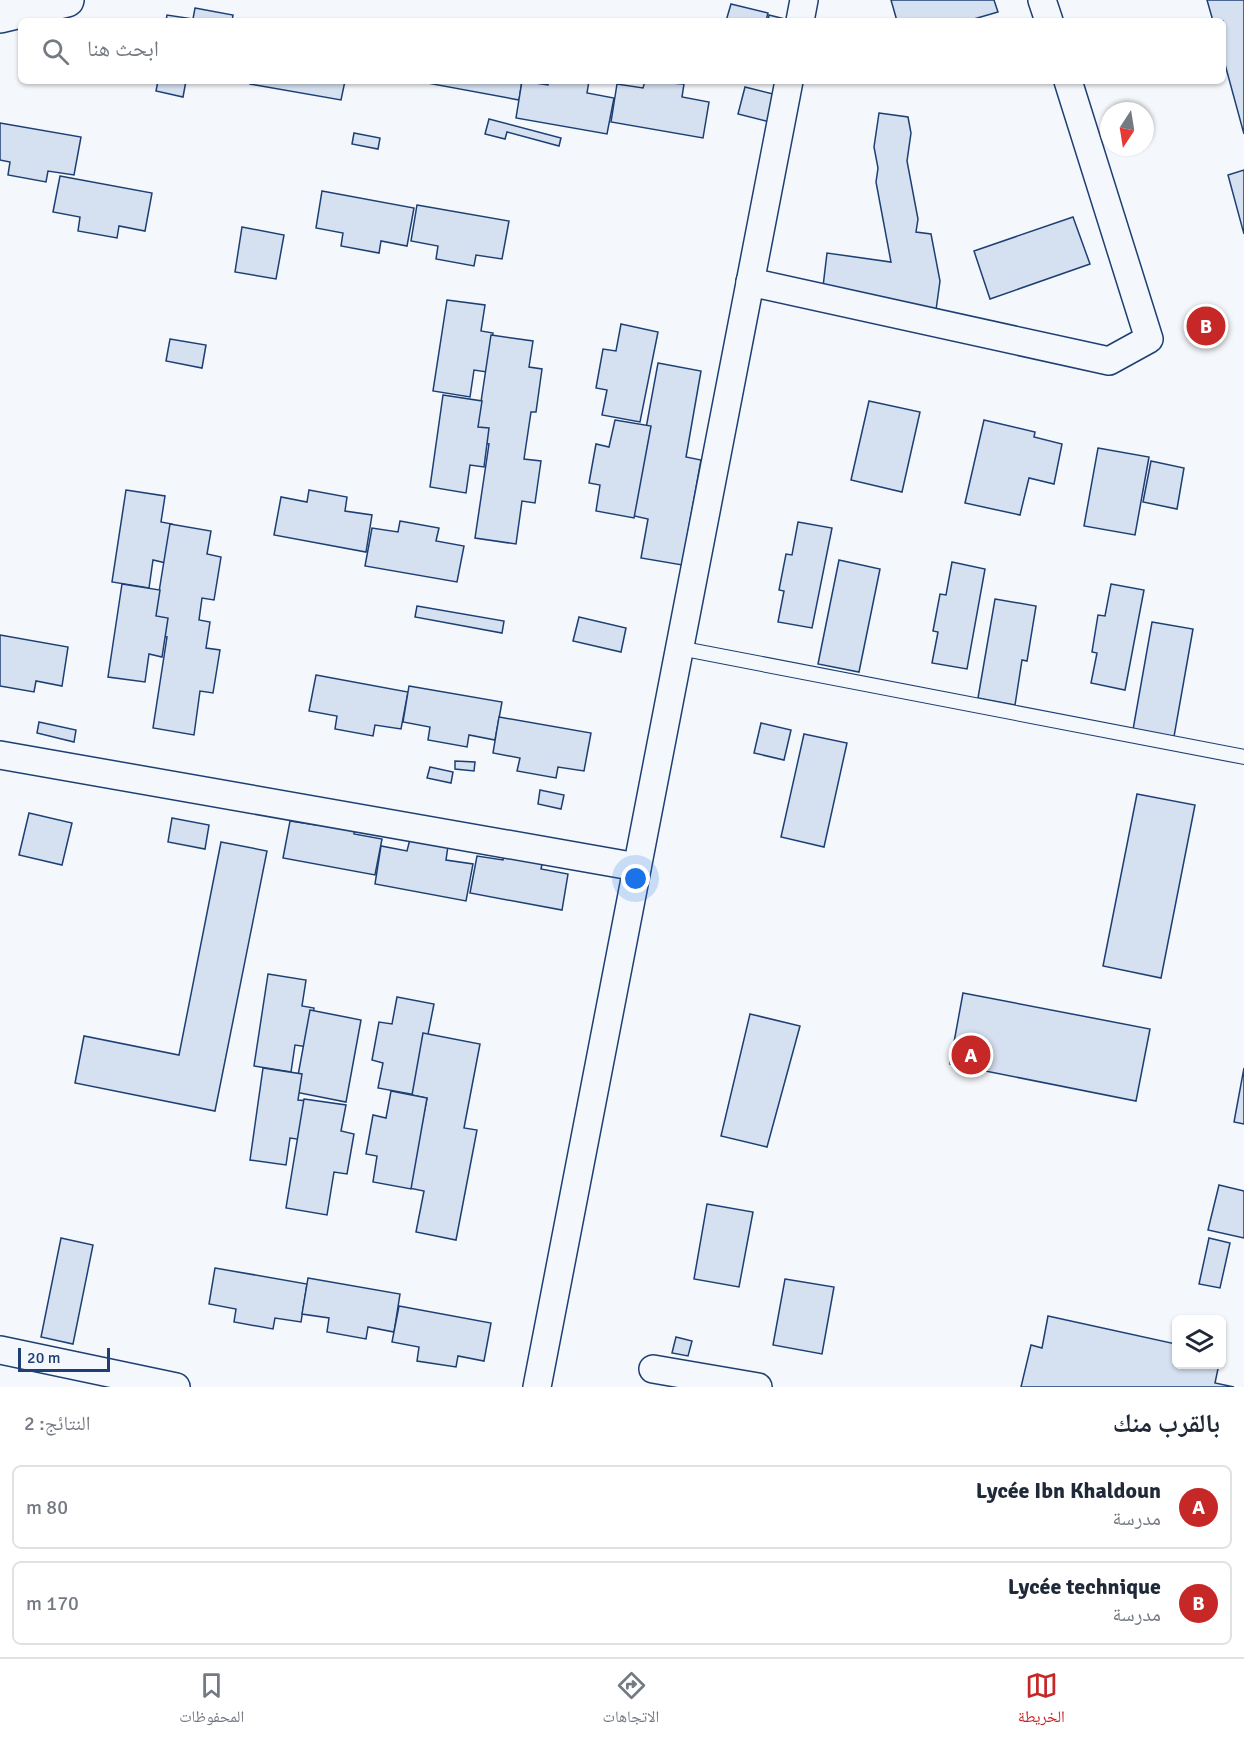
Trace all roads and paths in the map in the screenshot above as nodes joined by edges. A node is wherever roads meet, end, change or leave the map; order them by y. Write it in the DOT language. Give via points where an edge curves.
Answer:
graph roads {
  1 [pos="67,0"];
  2 [pos="804,0"];
  3 [pos="1042,0"];
  4 [pos="0,16"];
  5 [pos="801,18"];
  6 [pos="1048,18"];
  7 [pos="788,84"];
  8 [pos="1069,84"];
  9 [pos="750,282"];
  10 [pos="679,648"];
  11 [pos="0,755"];
  12 [pos="1244,756"];
  13 [pos="637,867"];
  14 [pos="0,1350"];
  15 [pos="653,1369"];
  16 [pos="68,1376"];
  17 [pos="176,1387"];
  18 [pos="537,1387"];
  19 [pos="758,1387"];
  1 -- 4 [label="main road"];
  2 -- 5 [label="street"];
  3 -- 6 [label="street"];
  7 -- 9 [label="street"];
  8 -- 9 [label="street" via="1149,339 1109,361"];
  9 -- 10 [label="street"];
  10 -- 12 [label="lane"];
  10 -- 13 [label="street"];
  11 -- 13 [label="street"];
  13 -- 18 [label="street"];
  14 -- 16 [label="street"];
  15 -- 19 [label="street"];
  16 -- 17 [label="street"];
}
